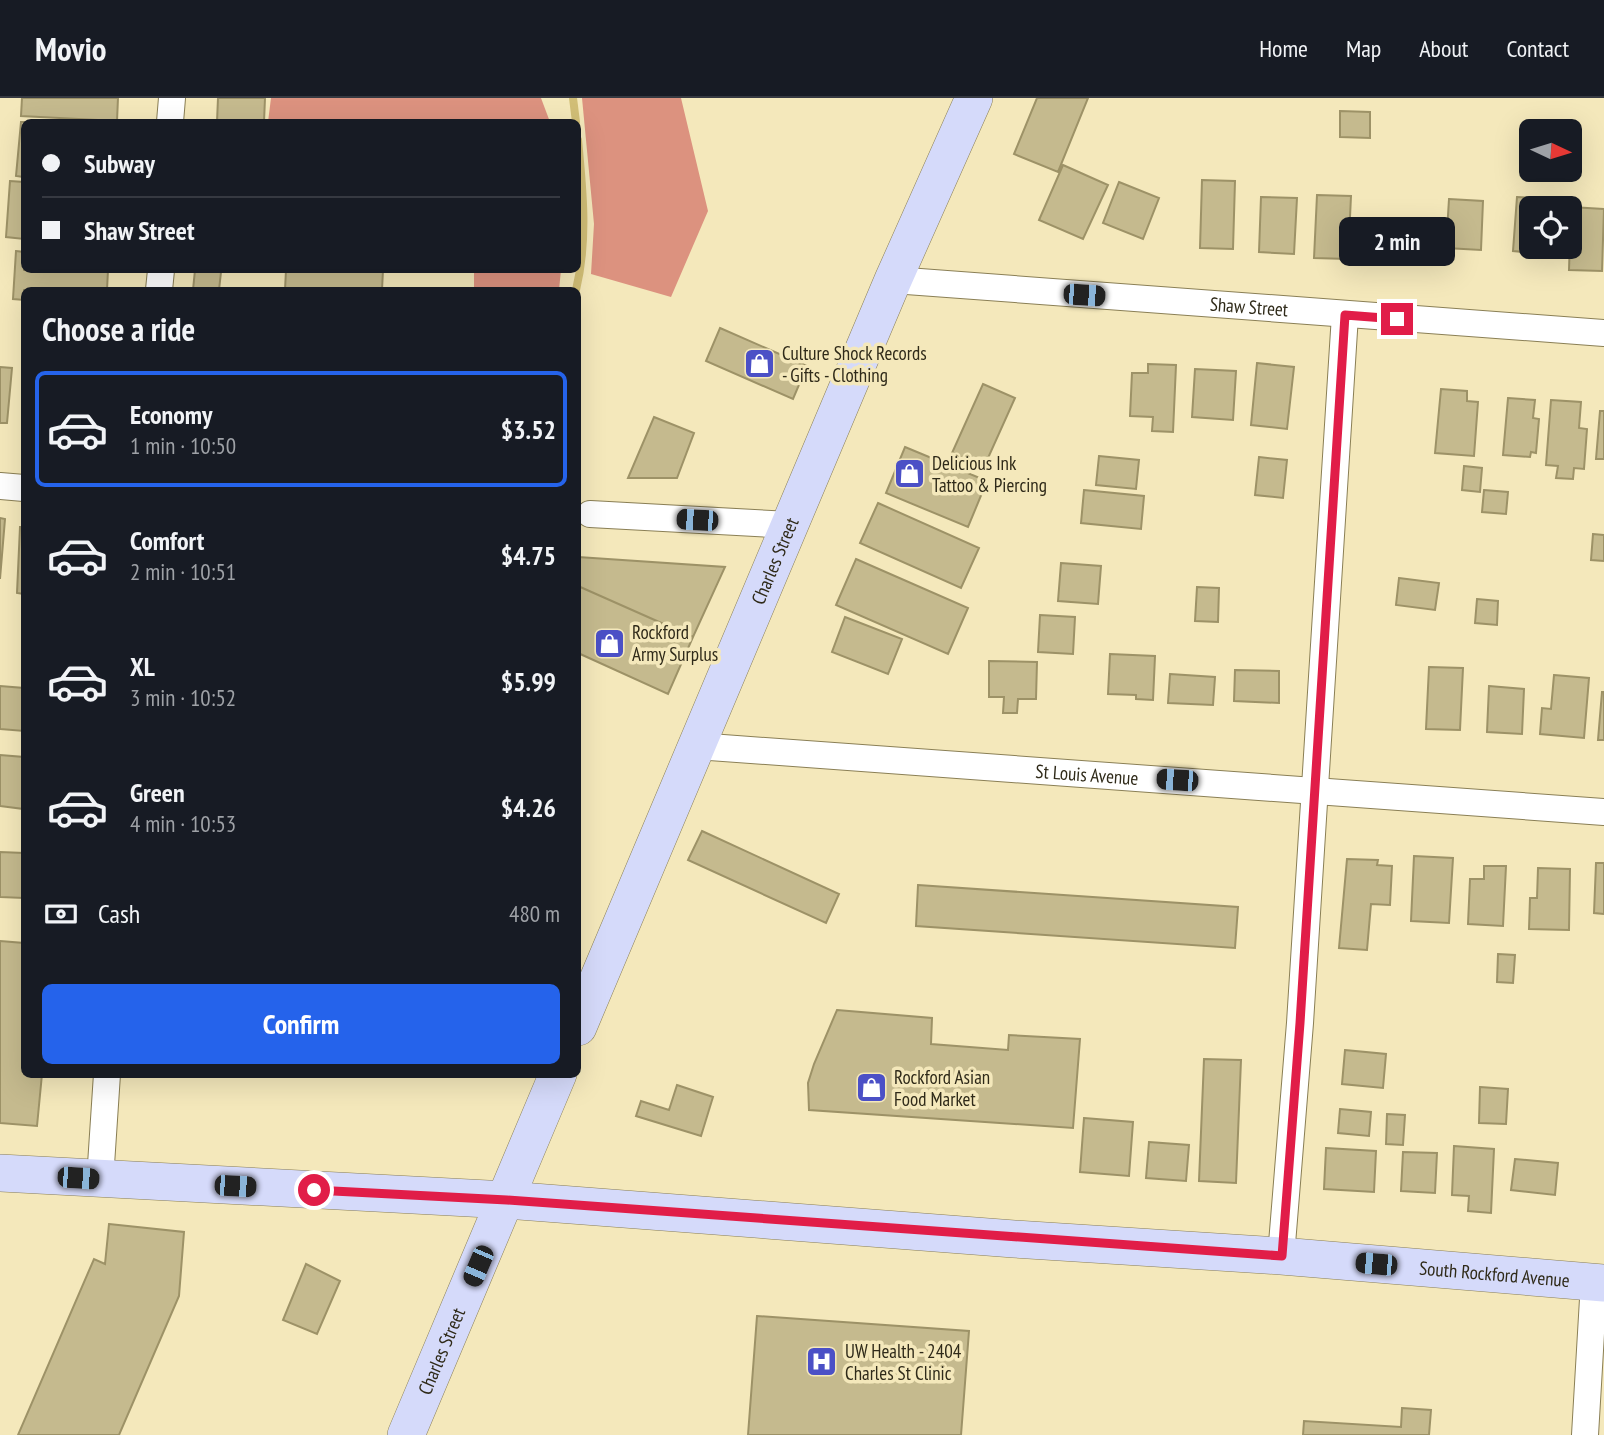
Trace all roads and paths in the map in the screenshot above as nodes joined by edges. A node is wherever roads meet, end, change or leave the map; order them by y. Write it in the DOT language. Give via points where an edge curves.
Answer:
graph roads {
  1 [pos="172,98"];
  2 [pos="974,98"];
  3 [pos="170,119"];
  4 [pos="893,280"];
  5 [pos="1345,315"];
  6 [pos="1604,333"];
  7 [pos="0,486"];
  8 [pos="21,488"];
  9 [pos="590,514"];
  10 [pos="790,526"];
  11 [pos="696,746"];
  12 [pos="1314,789"];
  13 [pos="1604,812"];
  14 [pos="581,1020"];
  15 [pos="107,1078"];
  16 [pos="556,1078"];
  17 [pos="0,1173"];
  18 [pos="100,1180"];
  19 [pos="507,1200"];
  20 [pos="1282,1256"];
  21 [pos="1599,1283"];
  22 [pos="406,1435"];
  23 [pos="1585,1435"];
  1 -- 3 [label="street"];
  2 -- 4 [label="street, Charles Street"];
  4 -- 5 [label="street, Shaw Street"];
  4 -- 10 [label="street, Charles Street"];
  5 -- 6 [label="street, Shaw Street"];
  5 -- 12 [label="street"];
  7 -- 8 [label="street"];
  9 -- 10 [label="street"];
  10 -- 11 [label="street, Charles Street"];
  11 -- 12 [label="street, St Louis Avenue"];
  11 -- 14 [label="street, Charles Street"];
  12 -- 13 [label="street, St Louis Avenue"];
  12 -- 20 [label="street"];
  15 -- 18 [label="street"];
  16 -- 19 [label="street, Charles Street"];
  17 -- 18 [label="street, South Rockford Avenue"];
  18 -- 19 [label="street, South Rockford Avenue"];
  19 -- 20 [label="street, South Rockford Avenue"];
  19 -- 22 [label="street, Charles Street"];
  20 -- 21 [label="street, South Rockford Avenue"];
  21 -- 23 [label="street"];
}
